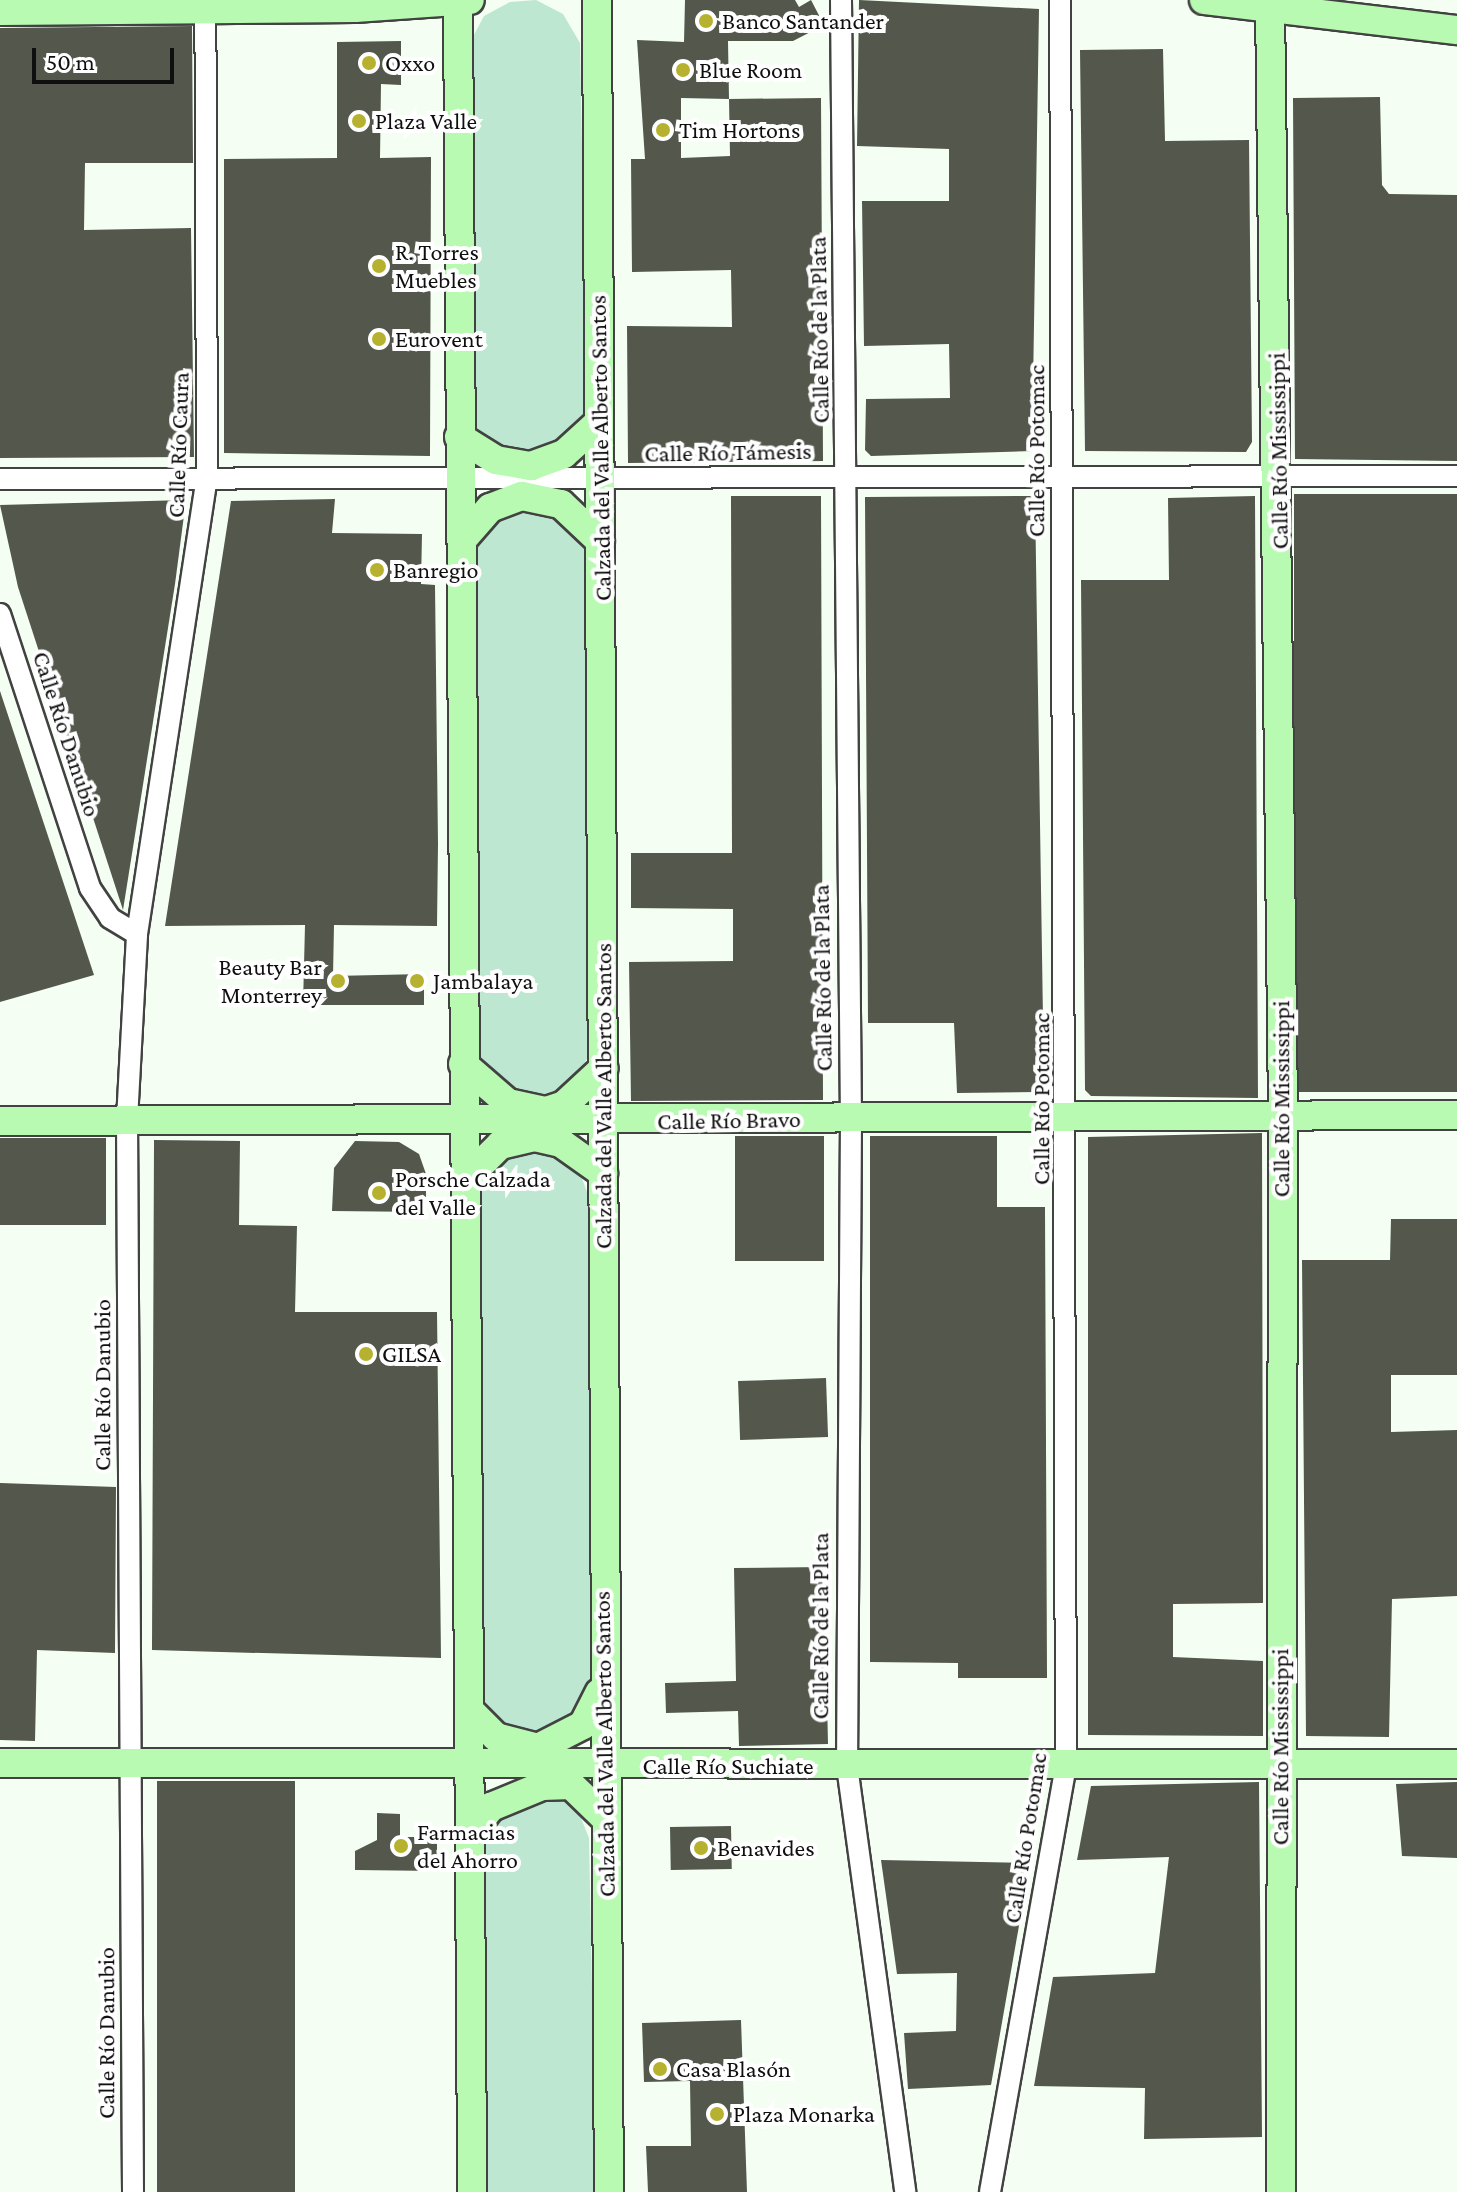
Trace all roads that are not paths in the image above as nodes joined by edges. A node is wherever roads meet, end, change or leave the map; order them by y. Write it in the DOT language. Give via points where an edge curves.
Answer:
graph roads {
  1 [pos="597,0"];
  2 [pos="841,0"];
  3 [pos="1060,0"];
  4 [pos="1204,0"];
  5 [pos="462,2"];
  6 [pos="1270,3"];
  7 [pos="205,4"];
  8 [pos="0,11"];
  9 [pos="1457,30"];
  10 [pos="598,423"];
  11 [pos="459,437"];
  12 [pos="1062,475"];
  13 [pos="1279,476"];
  14 [pos="1457,476"];
  15 [pos="460,477"];
  16 [pos="847,477"];
  17 [pos="207,478"];
  18 [pos="0,479"];
  19 [pos="599,479"];
  20 [pos="462,540"];
  21 [pos="600,541"];
  22 [pos="0,614"];
  23 [pos="137,934"];
  24 [pos="463,1064"];
  25 [pos="604,1068"];
  26 [pos="1068,1114"];
  27 [pos="1457,1115"];
  28 [pos="1283,1116"];
  29 [pos="851,1118"];
  30 [pos="127,1120"];
  31 [pos="0,1121"];
  32 [pos="464,1121"];
  33 [pos="603,1122"];
  34 [pos="603,1173"];
  35 [pos="465,1180"];
  36 [pos="603,1680"];
  37 [pos="471,1712"];
  38 [pos="130,1762"];
  39 [pos="0,1763"];
  40 [pos="1457,1764"];
  41 [pos="604,1765"];
  42 [pos="1280,1765"];
  43 [pos="847,1766"];
  44 [pos="1066,1766"];
  45 [pos="471,1768"];
  46 [pos="605,1818"];
  47 [pos="469,1835"];
  48 [pos="133,2192"];
  49 [pos="472,2192"];
  50 [pos="609,2192"];
  51 [pos="905,2192"];
  52 [pos="990,2192"];
  53 [pos="1281,2192"];
  1 -- 10 [label="main road, Calzada del Valle Alberto Santos"];
  2 -- 16 [label="street, Calle Río de la Plata"];
  3 -- 12 [label="street, Calle Río Potomac"];
  4 -- 6 [label="main road"];
  5 -- 7 [label="main road"];
  5 -- 11 [label="main road"];
  6 -- 9 [label="main road"];
  6 -- 13 [label="main road, Calle Río Mississippi"];
  7 -- 8 [label="main road"];
  7 -- 17 [label="street, Calle Río Caura"];
  10 -- 11 [label="main road" via="564,454 531,466 496,460"];
  10 -- 19 [label="main road, Calzada del Valle Alberto Santos"];
  11 -- 15 [label="main road"];
  12 -- 13 [label="street, Calle Río Támesis"];
  12 -- 16 [label="street, Calle Río Támesis"];
  12 -- 26 [label="street, Calle Río Potomac"];
  13 -- 14 [label="street, Calle Río Támesis"];
  13 -- 28 [label="main road, Calle Río Mississippi"];
  15 -- 17 [label="street, Calle Río Támesis"];
  15 -- 19 [label="street, Calle Río Támesis"];
  15 -- 20 [label="main road"];
  16 -- 19 [label="street, Calle Río Támesis"];
  16 -- 29 [label="street, Calle Río de la Plata"];
  17 -- 18 [label="street, Calle Río Támesis"];
  17 -- 23 [label="street, Calle Río Caura"];
  19 -- 21 [label="main road, Calzada del Valle Alberto Santos"];
  20 -- 21 [label="main road" via="490,508 534,496 574,512"];
  20 -- 24 [label="main road"];
  21 -- 25 [label="main road, Calzada del Valle Alberto Santos"];
  22 -- 23 [label="street, Calle Río Danubio" via="90,888 110,918"];
  23 -- 30 [label="street, Calle Río Danubio"];
  24 -- 25 [label="main road" via="508,1103 546,1111 589,1087"];
  24 -- 32 [label="main road"];
  25 -- 33 [label="main road, Calzada del Valle Alberto Santos"];
  26 -- 28 [label="main road, Calle Río Bravo"];
  26 -- 29 [label="main road, Calle Río Bravo"];
  26 -- 44 [label="street, Calle Río Potomac"];
  27 -- 28 [label="main road, Calle Río Bravo"];
  28 -- 42 [label="main road, Calle Río Mississippi"];
  29 -- 33 [label="main road, Calle Río Bravo"];
  29 -- 43 [label="street, Calle Río de la Plata"];
  30 -- 31 [label="main road, Calle Río Bravo"];
  30 -- 32 [label="main road, Calle Río Bravo"];
  30 -- 38 [label="street, Calle Río Danubio"];
  32 -- 33 [label="main road, Calle Río Bravo"];
  32 -- 35 [label="main road"];
  33 -- 34 [label="main road, Calzada del Valle Alberto Santos"];
  34 -- 35 [label="main road" via="561,1143 535,1137 500,1145"];
  34 -- 36 [label="main road, Calzada del Valle Alberto Santos"];
  35 -- 37 [label="main road"];
  36 -- 37 [label="main road" via="583,1725 538,1748 496,1737"];
  36 -- 41 [label="main road, Calzada del Valle Alberto Santos"];
  37 -- 45 [label="main road"];
  38 -- 39 [label="main road, Calle Río Suchiate"];
  38 -- 45 [label="main road, Calle Río Suchiate"];
  38 -- 48 [label="street, Calle Río Danubio"];
  40 -- 42 [label="main road, Calle Río Suchiate"];
  41 -- 43 [label="main road, Calle Río Suchiate"];
  41 -- 45 [label="main road, Calle Río Suchiate"];
  41 -- 46 [label="main road, Calzada del Valle Alberto Santos"];
  42 -- 44 [label="main road, Calle Río Suchiate"];
  42 -- 53 [label="main road, Calle Río Mississippi"];
  43 -- 44 [label="main road, Calle Río Suchiate"];
  43 -- 51 [label="street, Calle Río de la Plata"];
  44 -- 52 [label="street, Calle Río Potomac"];
  45 -- 47 [label="main road"];
  46 -- 47 [label="main road" via="571,1785 542,1786 491,1807"];
  46 -- 50 [label="main road, Calzada del Valle Alberto Santos"];
  47 -- 49 [label="main road"];
}
